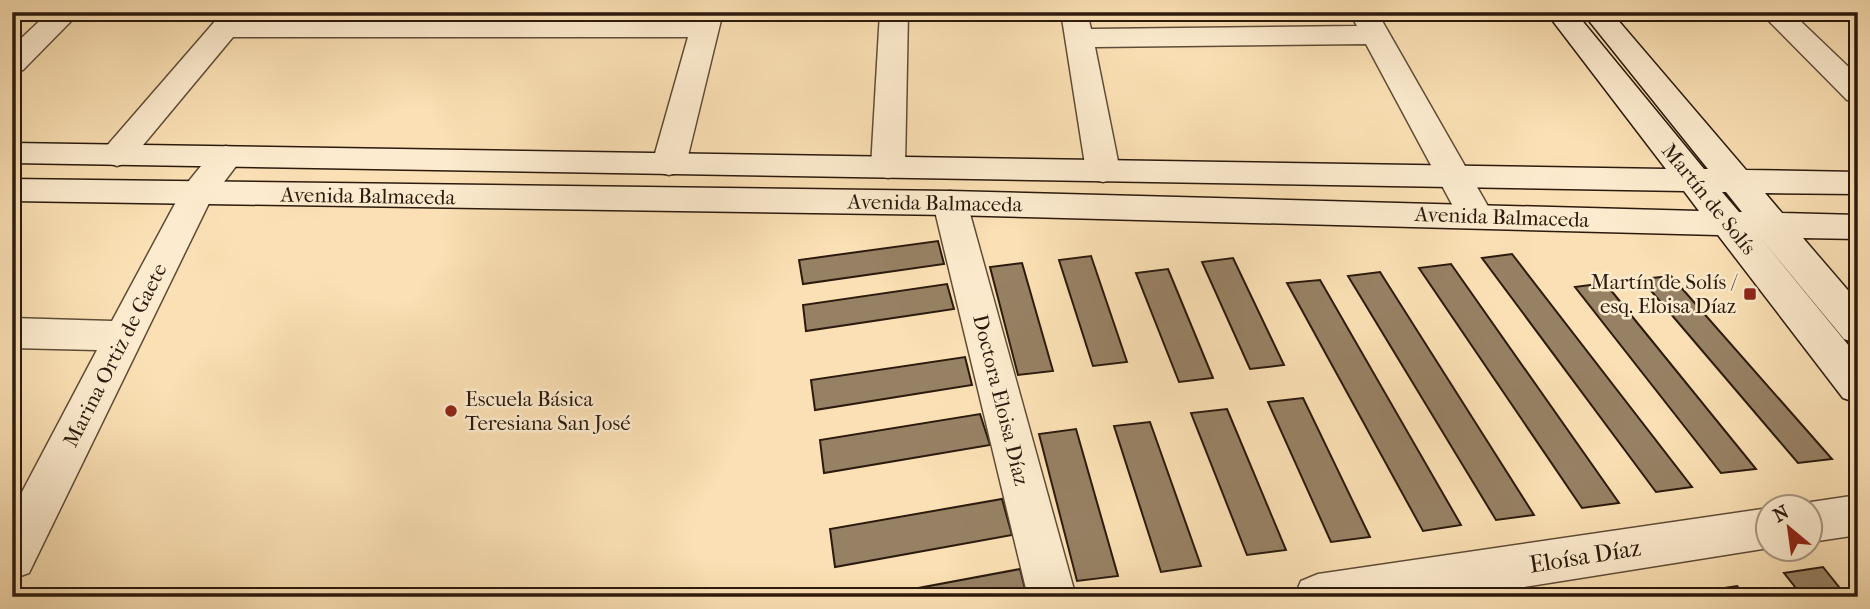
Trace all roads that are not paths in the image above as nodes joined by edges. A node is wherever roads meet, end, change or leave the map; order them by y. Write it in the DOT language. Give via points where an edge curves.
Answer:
graph roads {
  1 [pos="66,12"];
  2 [pos="894,12"];
  3 [pos="1560,12"];
  4 [pos="1596,12"];
  5 [pos="1774,12"];
  6 [pos="231,20"];
  7 [pos="537,20"];
  8 [pos="707,20"];
  9 [pos="1369,23"];
  10 [pos="1076,25"];
  11 [pos="12,64"];
  12 [pos="1858,93"];
  13 [pos="12,153"];
  14 [pos="117,155"];
  15 [pos="226,157"];
  16 [pos="668,164"];
  17 [pos="888,167"];
  18 [pos="1103,171"];
  19 [pos="1453,176"];
  20 [pos="1693,180"];
  21 [pos="1735,181"];
  22 [pos="1858,183"];
  23 [pos="12,191"];
  24 [pos="196,195"];
  25 [pos="950,203"];
  26 [pos="1475,215"];
  27 [pos="1729,225"];
  28 [pos="1771,226"];
  29 [pos="1858,227"];
  30 [pos="1858,329"];
  31 [pos="12,334"];
  32 [pos="125,336"];
  33 [pos="1858,387"];
  34 [pos="27,499"];
  35 [pos="1858,515"];
  36 [pos="1825,520"];
  37 [pos="1755,530"];
  38 [pos="12,558"];
  39 [pos="1052,597"];
  40 [pos="1318,597"];
  1 -- 11 [label="street"];
  2 -- 17 [label="street"];
  3 -- 20 [label="street, Martín de Solís"];
  4 -- 21 [label="street, Martín de Solís"];
  5 -- 12 [label="street"];
  6 -- 7 [label="street"];
  6 -- 14 [label="street"];
  7 -- 8 [label="street"];
  8 -- 16 [label="street"];
  9 -- 10 [label="street"];
  9 -- 19 [label="street"];
  10 -- 18 [label="street"];
  13 -- 14 [label="street, Avenida Balmaceda"];
  14 -- 15 [label="street, Avenida Balmaceda"];
  15 -- 16 [label="street, Avenida Balmaceda"];
  15 -- 24 [label="street, Marina Ortiz de Gaete"];
  16 -- 17 [label="street, Avenida Balmaceda"];
  17 -- 18 [label="street, Avenida Balmaceda"];
  18 -- 19 [label="street, Avenida Balmaceda"];
  19 -- 20 [label="street, Avenida Balmaceda"];
  19 -- 26 [label="street"];
  20 -- 21 [label="street, Avenida Balmaceda"];
  20 -- 27 [label="street, Martín de Solís"];
  21 -- 22 [label="street, Avenida Balmaceda"];
  21 -- 28 [label="street, Martín de Solís"];
  23 -- 24 [label="street, Avenida Balmaceda"];
  24 -- 25 [label="street, Avenida Balmaceda"];
  24 -- 32 [label="street, Marina Ortiz de Gaete"];
  25 -- 26 [label="street, Avenida Balmaceda"];
  25 -- 39 [label="street, Doctora Eloisa Díaz"];
  26 -- 27 [label="street, Avenida Balmaceda"];
  27 -- 28 [label="street, Avenida Balmaceda"];
  27 -- 33 [label="street, Martín de Solís"];
  28 -- 29 [label="street, Avenida Balmaceda"];
  28 -- 30 [label="street, Martín de Solís"];
  31 -- 32 [label="street"];
  32 -- 34 [label="street, Marina Ortiz de Gaete"];
  34 -- 38 [label="street, Marina Ortiz de Gaete"];
  35 -- 36 [label="street"];
  37 -- 40 [label="street, Eloísa Díaz"];
}
